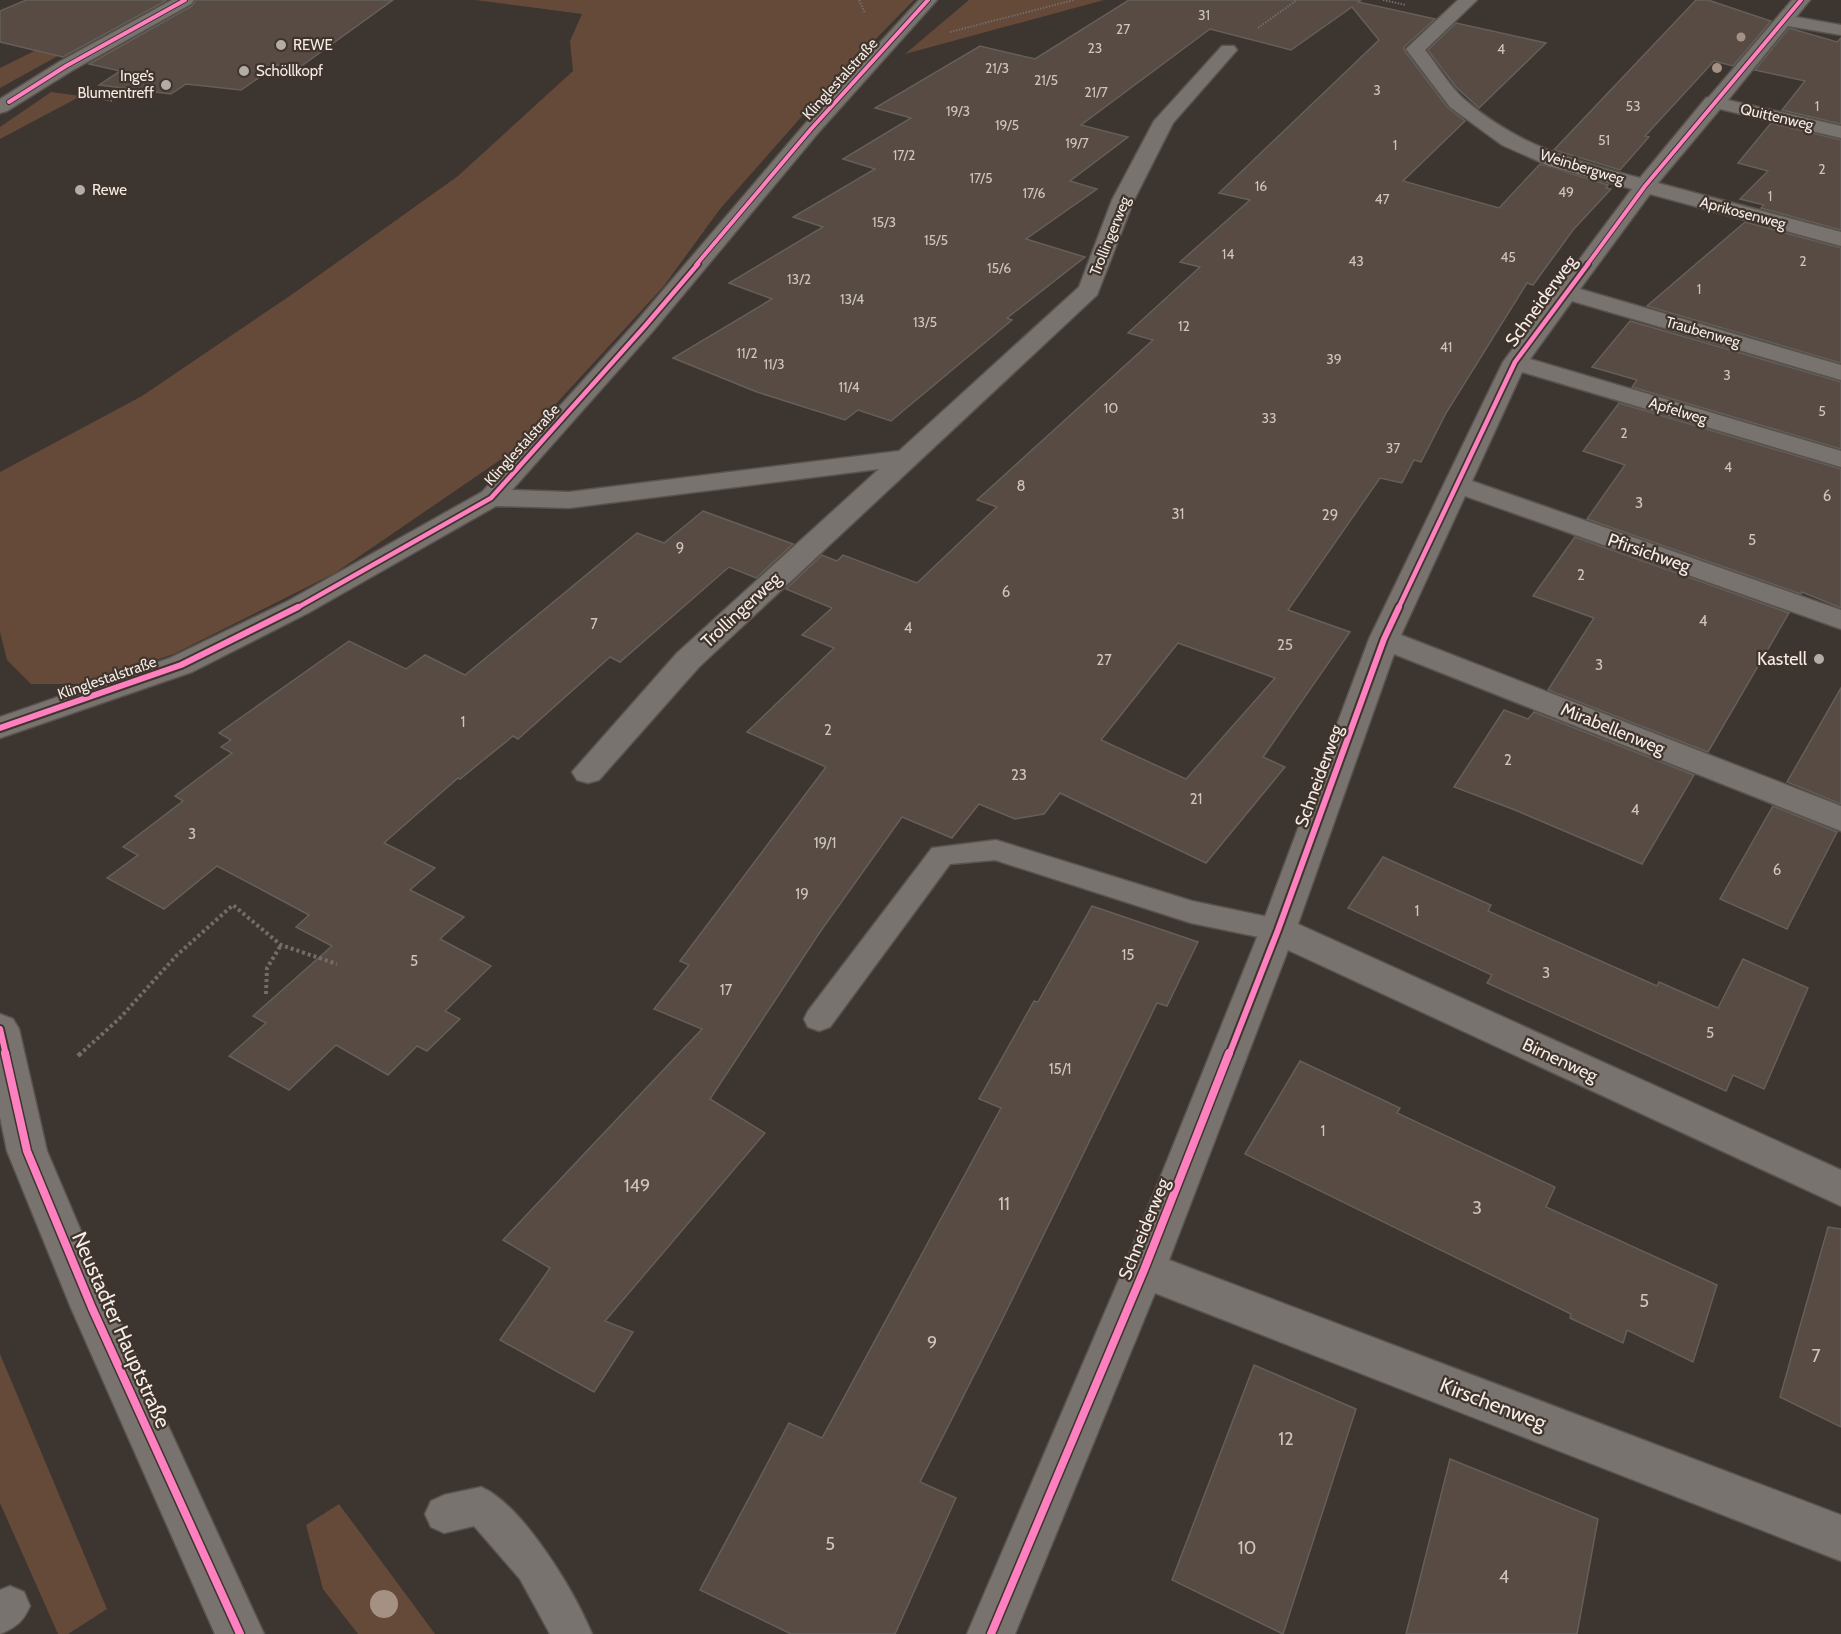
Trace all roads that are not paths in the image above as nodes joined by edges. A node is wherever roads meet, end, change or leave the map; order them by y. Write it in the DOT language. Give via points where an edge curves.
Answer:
graph roads {
  1 [pos="185,0"];
  2 [pos="928,0"];
  3 [pos="1468,0"];
  4 [pos="1793,10"];
  5 [pos="1841,30"];
  6 [pos="1228,50"];
  7 [pos="1713,102"];
  8 [pos="0,107"];
  9 [pos="1841,132"];
  10 [pos="1645,186"];
  11 [pos="1841,239"];
  12 [pos="1565,292"];
  13 [pos="1515,362"];
  14 [pos="1841,373"];
  15 [pos="905,458"];
  16 [pos="1841,459"];
  17 [pos="1458,485"];
  18 [pos="491,498"];
  19 [pos="1841,620"];
  20 [pos="1384,639"];
  21 [pos="0,728"];
  22 [pos="588,772"];
  23 [pos="1841,819"];
  24 [pos="1278,930"];
  25 [pos="819,1019"];
  26 [pos="0,1029"];
  27 [pos="1841,1189"];
  28 [pos="1144,1270"];
  29 [pos="444,1514"];
  30 [pos="1841,1538"];
  31 [pos="240,1634"];
  32 [pos="572,1634"];
  33 [pos="991,1634"];
  1 -- 8 [label="street"];
  2 -- 18 [label="street, Klinglestalstraße"];
  3 -- 10 [label="street, Weinbergweg" via="1415,49 1457,103 1509,141 1556,162"];
  4 -- 5 [label="street"];
  4 -- 7 [label="street, Schneiderweg"];
  6 -- 15 [label="street, Trollingerweg" via="1164,121 1124,200 1089,290"];
  7 -- 9 [label="street, Quittenweg"];
  7 -- 10 [label="street, Schneiderweg"];
  10 -- 11 [label="street, Aprikosenweg"];
  10 -- 12 [label="street, Schneiderweg"];
  12 -- 13 [label="street, Schneiderweg"];
  12 -- 14 [label="street, Traubenweg"];
  13 -- 16 [label="street, Apfelweg"];
  13 -- 17 [label="street, Schneiderweg"];
  15 -- 18 [label="street" via="569,500"];
  15 -- 22 [label="street, Trollingerweg" via="688,660"];
  17 -- 19 [label="street, Pfirsichweg"];
  17 -- 20 [label="street, Schneiderweg"];
  18 -- 21 [label="street, Klinglestalstraße" via="298,607 181,665"];
  20 -- 23 [label="street, Mirabellenweg"];
  20 -- 24 [label="street, Schneiderweg"];
  24 -- 25 [label="lane" via="1191,912 996,850 942,855"];
  24 -- 27 [label="street, Birnenweg"];
  24 -- 28 [label="street, Schneiderweg"];
  26 -- 31 [label="street, Neustadter Hauptstraße" via="27,1150 92,1308"];
  28 -- 30 [label="street, Kirschenweg"];
  28 -- 33 [label="street, Schneiderweg"];
  29 -- 32 [label="lane" via="481,1506 534,1565"];
}
